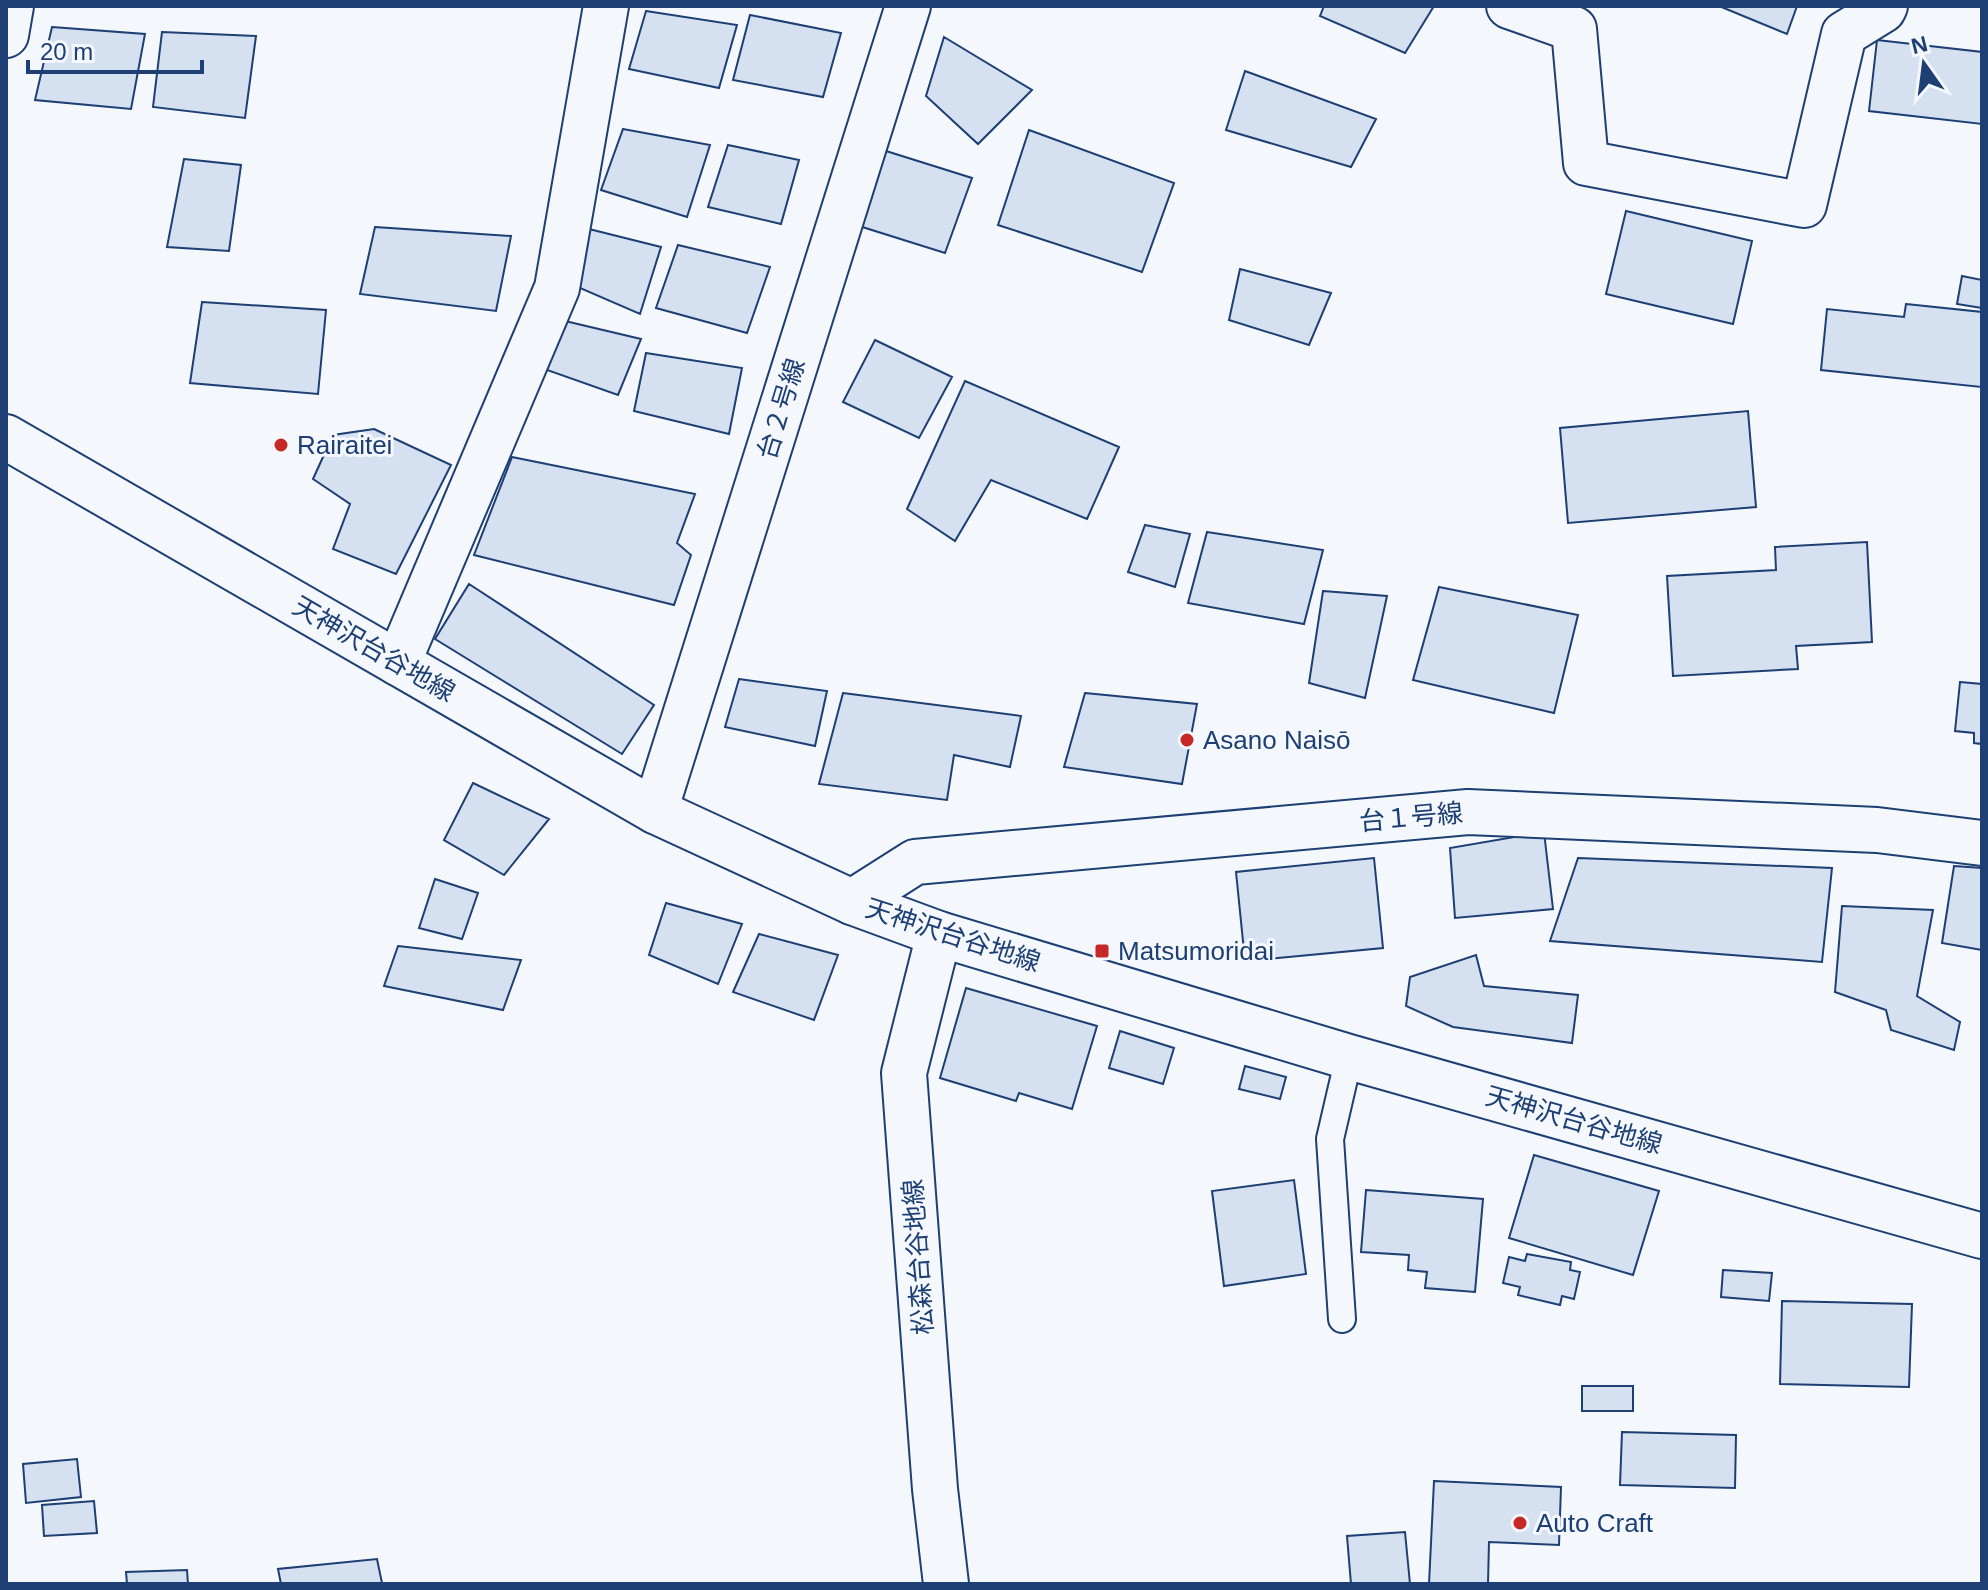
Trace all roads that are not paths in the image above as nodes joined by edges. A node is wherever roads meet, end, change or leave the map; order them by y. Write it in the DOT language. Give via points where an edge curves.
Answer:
graph roads {
  1 [pos="11,6"];
  2 [pos="606,6"];
  3 [pos="908,6"];
  4 [pos="1509,6"];
  5 [pos="1885,6"];
  6 [pos="6,35"];
  7 [pos="6,437"];
  8 [pos="398,663"];
  9 [pos="655,811"];
  10 [pos="1982,843"];
  11 [pos="852,902"];
  12 [pos="939,934"];
  13 [pos="1349,1057"];
  14 [pos="1982,1236"];
  15 [pos="1342,1319"];
  16 [pos="946,1584"];
  1 -- 6 [label="street"];
  2 -- 8 [label="street" via="557,288"];
  3 -- 9 [label="street, 台２号線"];
  4 -- 5 [label="street" via="1574,29 1586,163 1804,205 1844,34"];
  7 -- 8 [label="street, 天神沢台谷地線"];
  8 -- 9 [label="street, 天神沢台谷地線"];
  9 -- 11 [label="street, 天神沢台谷地線"];
  10 -- 11 [label="street, 台１号線" via="1877,830 1468,812 915,862"];
  11 -- 12 [label="street, 天神沢台谷地線"];
  12 -- 13 [label="street, 天神沢台谷地線"];
  12 -- 16 [label="street, 松森台谷地線" via="904,1073"];
  13 -- 14 [label="street, 天神沢台谷地線"];
  13 -- 15 [label="lane" via="1330,1139"];
}
